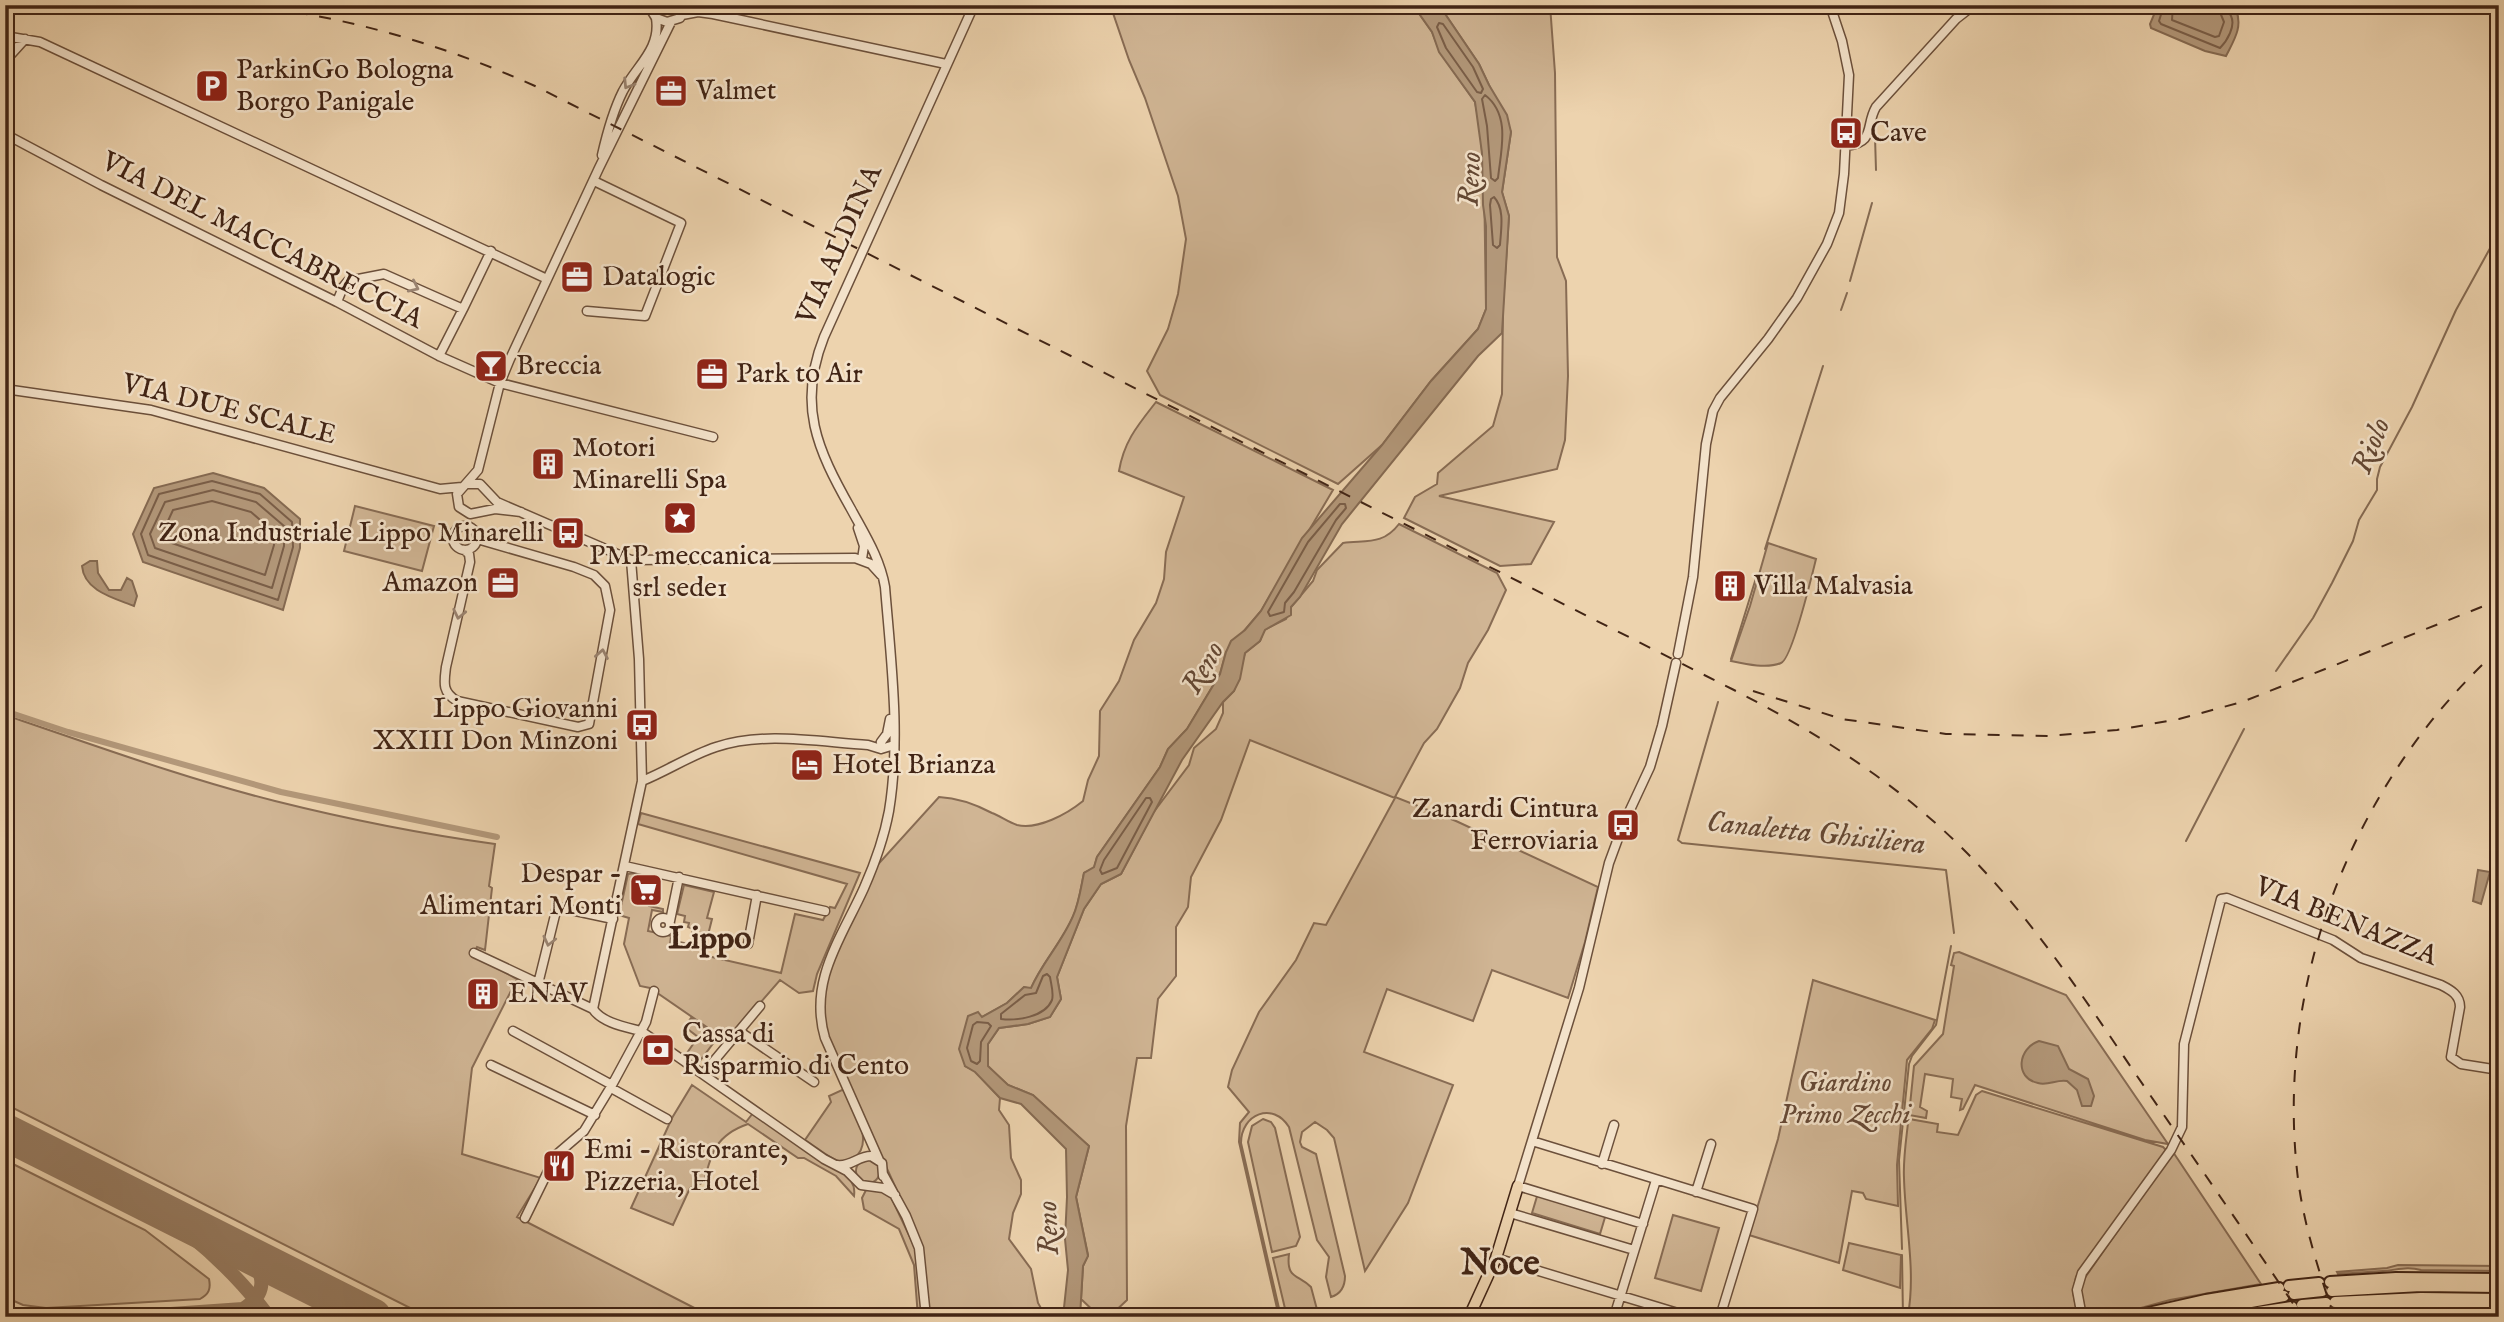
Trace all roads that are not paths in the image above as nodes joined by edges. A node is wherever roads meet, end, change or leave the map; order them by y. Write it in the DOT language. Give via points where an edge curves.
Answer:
graph roads {
  1 [pos="685,5"];
  2 [pos="692,5"];
  3 [pos="974,5"];
  4 [pos="1830,5"];
  5 [pos="1973,5"];
  6 [pos="651,10"];
  7 [pos="713,14"];
  8 [pos="682,15"];
  9 [pos="671,22"];
  10 [pos="5,36"];
  11 [pos="25,39"];
  12 [pos="5,61"];
  13 [pos="946,64"];
  14 [pos="5,134"];
  15 [pos="1846,146"];
  16 [pos="599,168"];
  17 [pos="594,181"];
  18 [pos="491,251"];
  19 [pos="547,279"];
  20 [pos="337,302"];
  21 [pos="463,309"];
  22 [pos="587,311"];
  23 [pos="439,356"];
  24 [pos="500,383"];
  25 [pos="5,389"];
  26 [pos="713,437"];
  27 [pos="480,466"];
  28 [pos="464,485"];
  29 [pos="440,489"];
  30 [pos="486,489"];
  31 [pos="457,503"];
  32 [pos="851,509"];
  33 [pos="480,512"];
  34 [pos="521,512"];
  35 [pos="467,513"];
  36 [pos="462,526"];
  37 [pos="474,529"];
  38 [pos="861,537"];
  39 [pos="477,539"];
  40 [pos="464,550"];
  41 [pos="848,557"];
  42 [pos="862,559"];
  43 [pos="631,560"];
  44 [pos="885,587"];
  45 [pos="892,698"];
  46 [pos="894,745"];
  47 [pos="881,746"];
  48 [pos="893,772"];
  49 [pos="642,781"];
  50 [pos="625,866"];
  51 [pos="680,877"];
  52 [pos="757,895"];
  53 [pos="825,911"];
  54 [pos="613,919"];
  55 [pos="670,921"];
  56 [pos="748,944"];
  57 [pos="474,953"];
  58 [pos="538,984"];
  59 [pos="654,991"];
  60 [pos="760,1006"];
  61 [pos="593,1009"];
  62 [pos="513,1031"];
  63 [pos="641,1031"];
  64 [pos="740,1031"];
  65 [pos="491,1065"];
  66 [pos="2499,1070"];
  67 [pos="703,1074"];
  68 [pos="814,1082"];
  69 [pos="612,1087"];
  70 [pos="595,1115"];
  71 [pos="860,1115"];
  72 [pos="667,1119"];
  73 [pos="1614,1125"];
  74 [pos="1532,1141"];
  75 [pos="1711,1144"];
  76 [pos="860,1158"];
  77 [pos="879,1160"];
  78 [pos="1602,1164"];
  79 [pos="836,1165"];
  80 [pos="883,1174"];
  81 [pos="854,1178"];
  82 [pos="1656,1180"];
  83 [pos="874,1185"];
  84 [pos="1518,1186"];
  85 [pos="1696,1192"];
  86 [pos="895,1195"];
  87 [pos="1510,1213"];
  88 [pos="524,1218"];
  89 [pos="1643,1224"];
  90 [pos="1634,1250"];
  91 [pos="1496,1258"];
  92 [pos="2499,1279"];
  93 [pos="2499,1287"];
  94 [pos="2287,1291"];
  95 [pos="1620,1296"];
  96 [pos="2329,1297"];
  97 [pos="2499,1299"];
  98 [pos="1655,1306"];
  99 [pos="2499,1308"];
  100 [pos="2300,1310"];
  101 [pos="926,1317"];
  102 [pos="1469,1317"];
  103 [pos="1614,1317"];
  104 [pos="1651,1317"];
  105 [pos="1691,1317"];
  106 [pos="1720,1317"];
  107 [pos="2082,1317"];
  108 [pos="2131,1317"];
  109 [pos="2168,1317"];
  110 [pos="2224,1317"];
  111 [pos="2281,1317"];
  1 -- 8 [label="street"];
  2 -- 7 [label="street"];
  3 -- 13 [label="street, VIA ALDINA"];
  4 -- 15 [label="street" via="1849,75"];
  5 -- 15 [label="street" via="1876,107 1863,141"];
  6 -- 9 [label="street"];
  6 -- 16 [label="street, one-way" via="658,30 656,40 616,107"];
  7 -- 8 [label="street"];
  7 -- 13 [label="street"];
  8 -- 9 [label="street"];
  9 -- 16 [label="street"];
  10 -- 11 [label="street"];
  11 -- 12 [label="street"];
  11 -- 18 [label="street"];
  13 -- 32 [label="street, VIA ALDINA" via="815,359 810,400 814,429"];
  14 -- 20 [label="street, VIA DEL MACCABRECCIA"];
  15 -- 74 [label="street" via="1839,213 1827,244 1797,298 1713,411 1693,577 1662,726 1650,767 1609,863 1579,988"];
  16 -- 17 [label="street"];
  17 -- 19 [label="street"];
  17 -- 22 [label="street" via="681,223 645,316"];
  18 -- 19 [label="street"];
  18 -- 21 [label="street"];
  19 -- 24 [label="street"];
  20 -- 21 [label="street, one-way" via="348,281 384,274"];
  20 -- 23 [label="street, VIA DEL MACCABRECCIA"];
  21 -- 23 [label="street"];
  23 -- 24 [label="street, VIA DEL MACCABRECCIA"];
  24 -- 26 [label="street, VIA DEL MACCABRECCIA"];
  24 -- 27 [label="street"];
  25 -- 29 [label="street, VIA DUE SCALE" via="151,410"];
  27 -- 28 [label="street"];
  27 -- 30 [label="street"];
  28 -- 29 [label="street, VIA DUE SCALE"];
  28 -- 30 [label="street" via="475,483"];
  28 -- 31 [label="street"];
  29 -- 31 [label="street, VIA DUE SCALE"];
  30 -- 33 [label="street" via="488,502"];
  30 -- 34 [label="street" via="497,502"];
  31 -- 35 [label="street"];
  32 -- 38 [label="street, VIA ALDINA"];
  32 -- 44 [label="street, VIA ALDINA" via="879,562"];
  33 -- 34 [label="street"];
  33 -- 35 [label="street"];
  33 -- 37 [label="street" via="473,520"];
  34 -- 43 [label="street"];
  35 -- 36 [label="street"];
  36 -- 37 [label="street"];
  36 -- 40 [label="street" via="453,537"];
  37 -- 39 [label="street"];
  38 -- 41 [label="street" via="860,545"];
  38 -- 42 [label="street, VIA ALDINA"];
  39 -- 40 [label="street"];
  40 -- 39 [label="street, one-way" via="470,562 446,667 445,691 457,701 585,727 593,713 610,610 605,586 574,566"];
  41 -- 42 [label="street"];
  41 -- 43 [label="street"];
  42 -- 44 [label="street" via="877,569"];
  43 -- 49 [label="street"];
  44 -- 45 [label="street, VIA ALDINA"];
  45 -- 46 [label="street, VIA ALDINA"];
  45 -- 47 [label="street"];
  46 -- 47 [label="street"];
  46 -- 48 [label="street, VIA ALDINA"];
  47 -- 48 [label="street"];
  47 -- 49 [label="street" via="736,741"];
  48 -- 71 [label="street, VIA ALDINA" via="882,841 828,962 820,991 825,1038"];
  49 -- 50 [label="street"];
  50 -- 51 [label="street"];
  50 -- 54 [label="street"];
  51 -- 52 [label="street"];
  51 -- 55 [label="street"];
  52 -- 53 [label="street"];
  52 -- 56 [label="street"];
  54 -- 58 [label="street, one-way" via="557,907"];
  54 -- 61 [label="street"];
  57 -- 58 [label="street"];
  58 -- 61 [label="street"];
  59 -- 63 [label="street"];
  60 -- 64 [label="street"];
  61 -- 63 [label="street" via="607,1020"];
  62 -- 69 [label="street"];
  63 -- 67 [label="street"];
  63 -- 69 [label="street"];
  64 -- 67 [label="street"];
  64 -- 68 [label="street"];
  65 -- 70 [label="street"];
  66 -- 107 [label="street, VIA BENAZZA" via="2452,1059 2460,1007 2452,991 2361,958 2291,922 2221,899 2184,1044 2182,1127 2171,1150 2082,1273 2077,1290"];
  67 -- 79 [label="street"];
  69 -- 70 [label="street"];
  69 -- 72 [label="street"];
  70 -- 88 [label="street" via="556,1155"];
  71 -- 76 [label="street, VIA ALDINA" via="866,1140"];
  71 -- 77 [label="street, VIA ALDINA"];
  73 -- 78 [label="street"];
  74 -- 78 [label="street"];
  74 -- 84 [label="street"];
  75 -- 85 [label="street"];
  76 -- 77 [label="street"];
  76 -- 79 [label="street" via="849,1165"];
  76 -- 81 [label="street" via="853,1166"];
  77 -- 80 [label="street"];
  78 -- 82 [label="street"];
  79 -- 81 [label="street"];
  80 -- 83 [label="street"];
  80 -- 86 [label="street"];
  81 -- 83 [label="street" via="861,1185"];
  82 -- 85 [label="street"];
  82 -- 89 [label="street"];
  83 -- 86 [label="street"];
  84 -- 87 [label="main road"];
  84 -- 89 [label="street"];
  85 -- 106 [label="street" via="1753,1209"];
  86 -- 101 [label="street" via="919,1248"];
  87 -- 90 [label="street"];
  87 -- 91 [label="main road"];
  89 -- 90 [label="street"];
  90 -- 95 [label="street"];
  91 -- 95 [label="street"];
  91 -- 102 [label="main road"];
  92 -- 96 [label="highway" via="2396,1278"];
  93 -- 96 [label="highway" via="2421,1286"];
  94 -- 96 [label="highway"];
  94 -- 108 [label="highway" via="2206,1300"];
  94 -- 109 [label="highway"];
  95 -- 98 [label="street"];
  95 -- 103 [label="street"];
  96 -- 97 [label="highway"];
  96 -- 99 [label="highway"];
  96 -- 100 [label="highway"];
  98 -- 104 [label="street"];
  98 -- 105 [label="street"];
  100 -- 110 [label="highway"];
  100 -- 111 [label="highway"];
}
